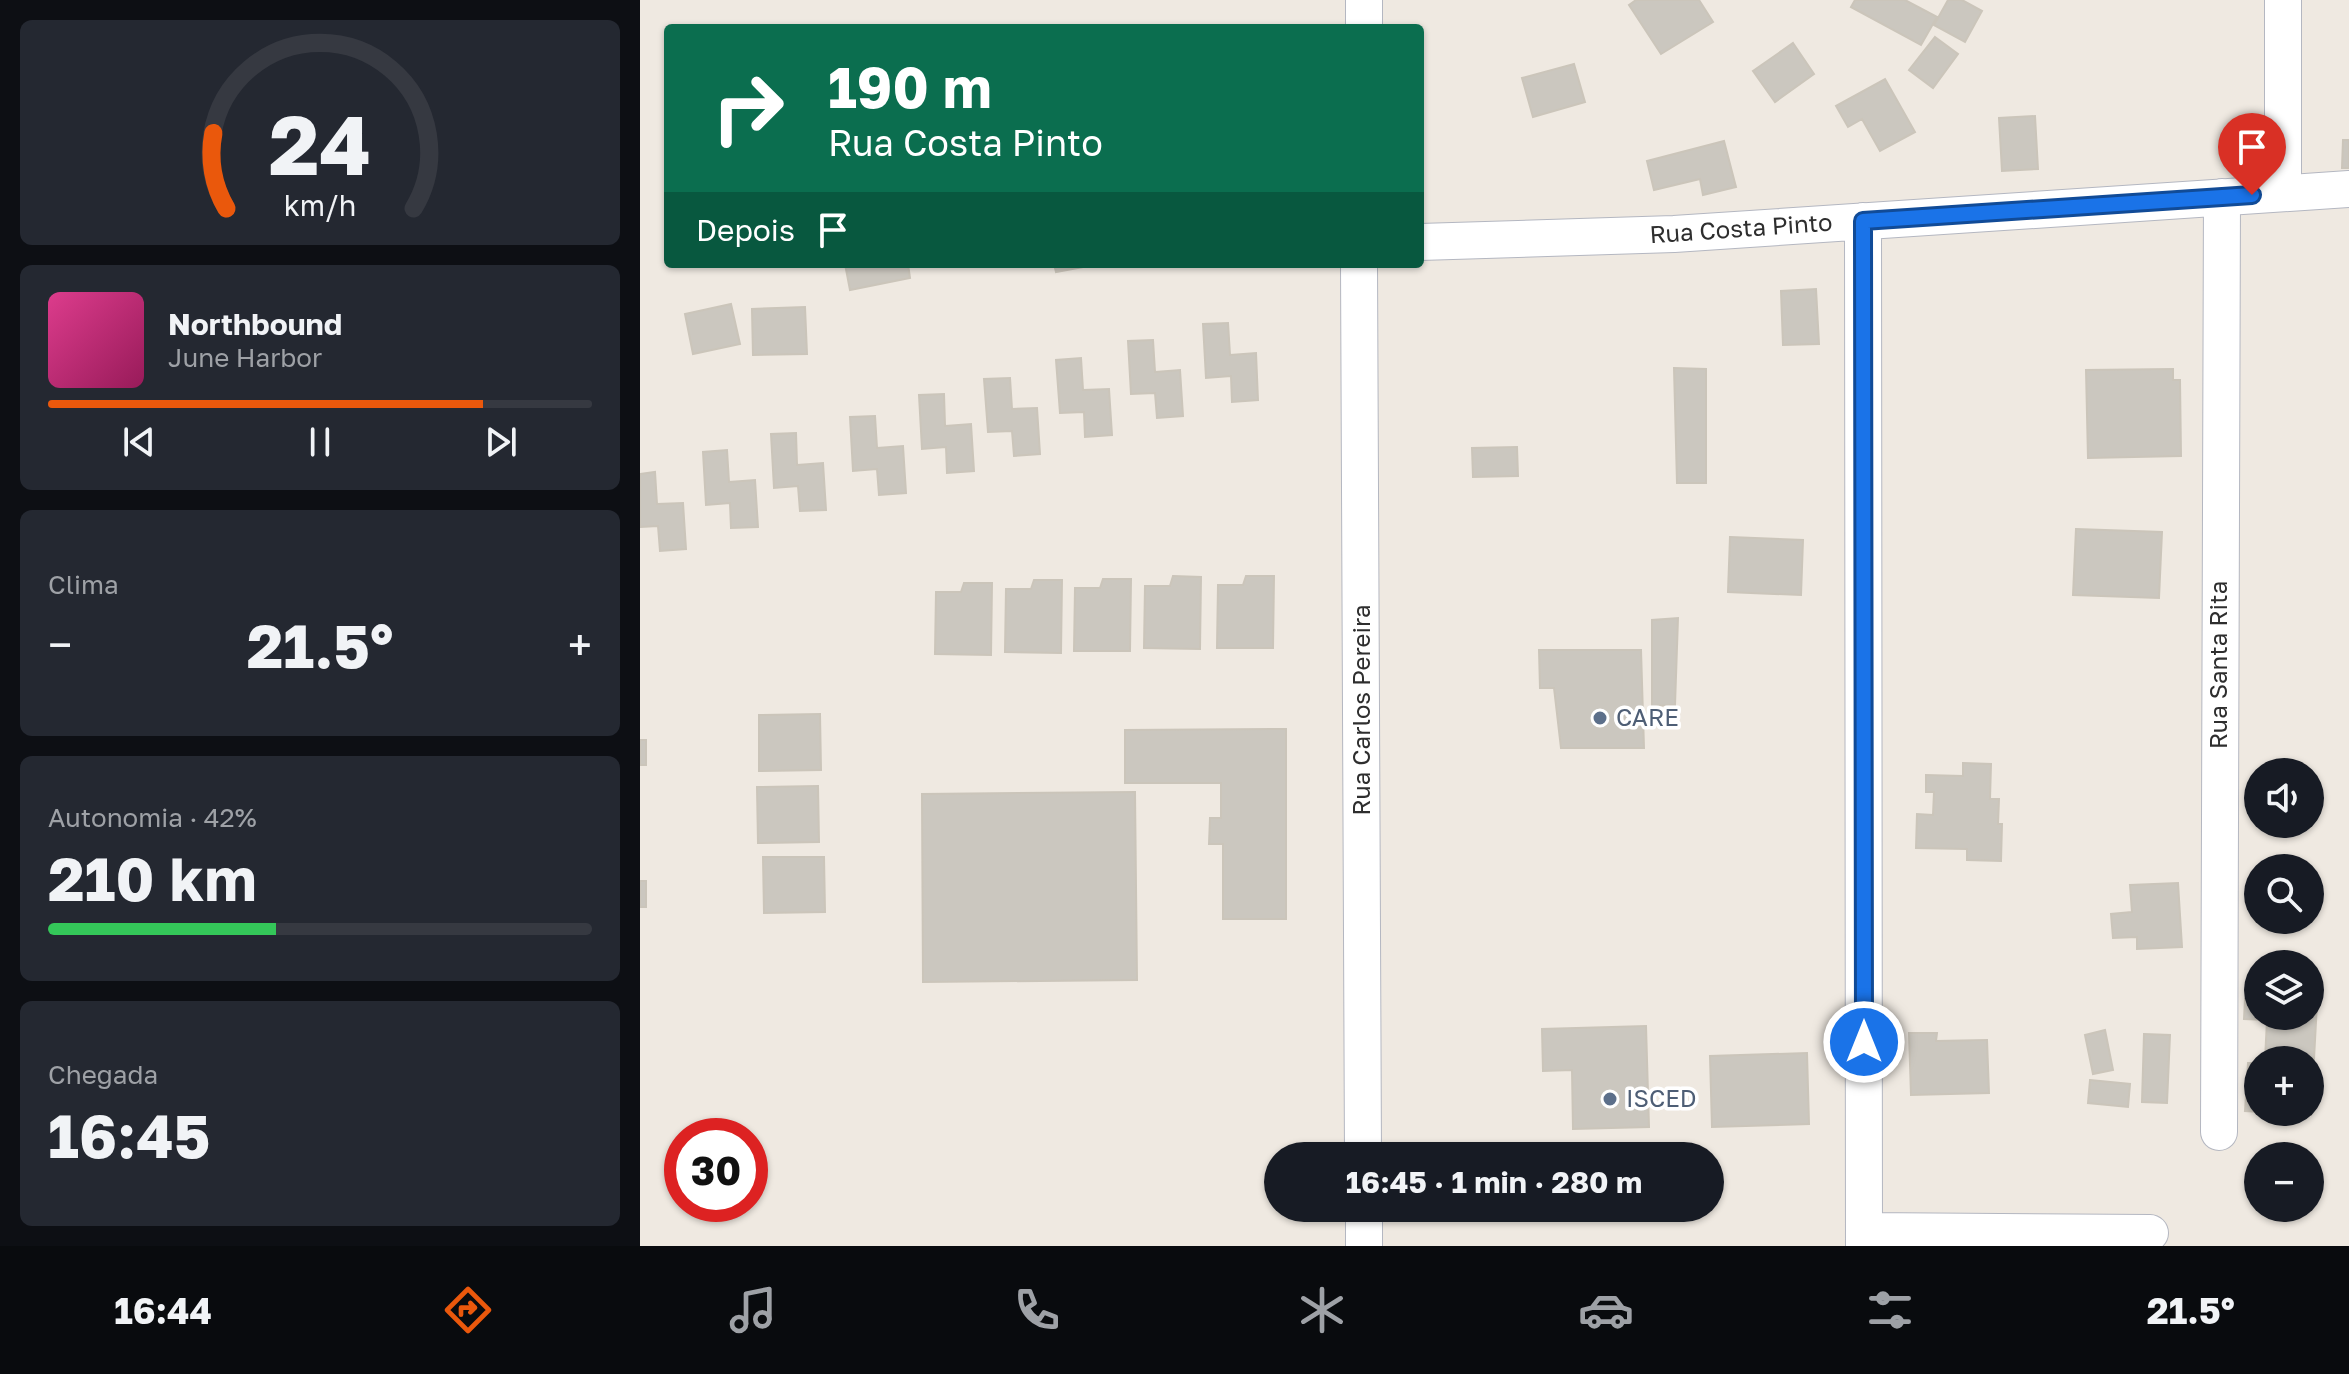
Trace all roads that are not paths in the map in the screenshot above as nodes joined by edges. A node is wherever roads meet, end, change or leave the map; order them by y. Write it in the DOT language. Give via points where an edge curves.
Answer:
graph roads {
  1 [pos="1364,0"];
  2 [pos="2283,0"];
  3 [pos="1364,24"];
  4 [pos="2349,189"];
  5 [pos="2283,193"];
  6 [pos="2222,197"];
  7 [pos="1863,221"];
  8 [pos="1424,242"];
  9 [pos="1359,268"];
  10 [pos="2219,1132"];
  11 [pos="1363,1142"];
  12 [pos="1364,1222"];
  13 [pos="2150,1233"];
  14 [pos="1864,1239"];
  15 [pos="1364,1246"];
  1 -- 3 [label="street"];
  2 -- 5 [label="street"];
  4 -- 5 [label="street, Rua Costa Pinto"];
  5 -- 6 [label="street, Rua Costa Pinto"];
  6 -- 7 [label="street, Rua Costa Pinto"];
  6 -- 10 [label="street, Rua Santa Rita"];
  7 -- 8 [label="street, Rua Costa Pinto" via="1674,234"];
  7 -- 14 [label="street"];
  9 -- 11 [label="street, Rua Carlos Pereira"];
  12 -- 15 [label="street"];
  13 -- 14 [label="street"];
}
